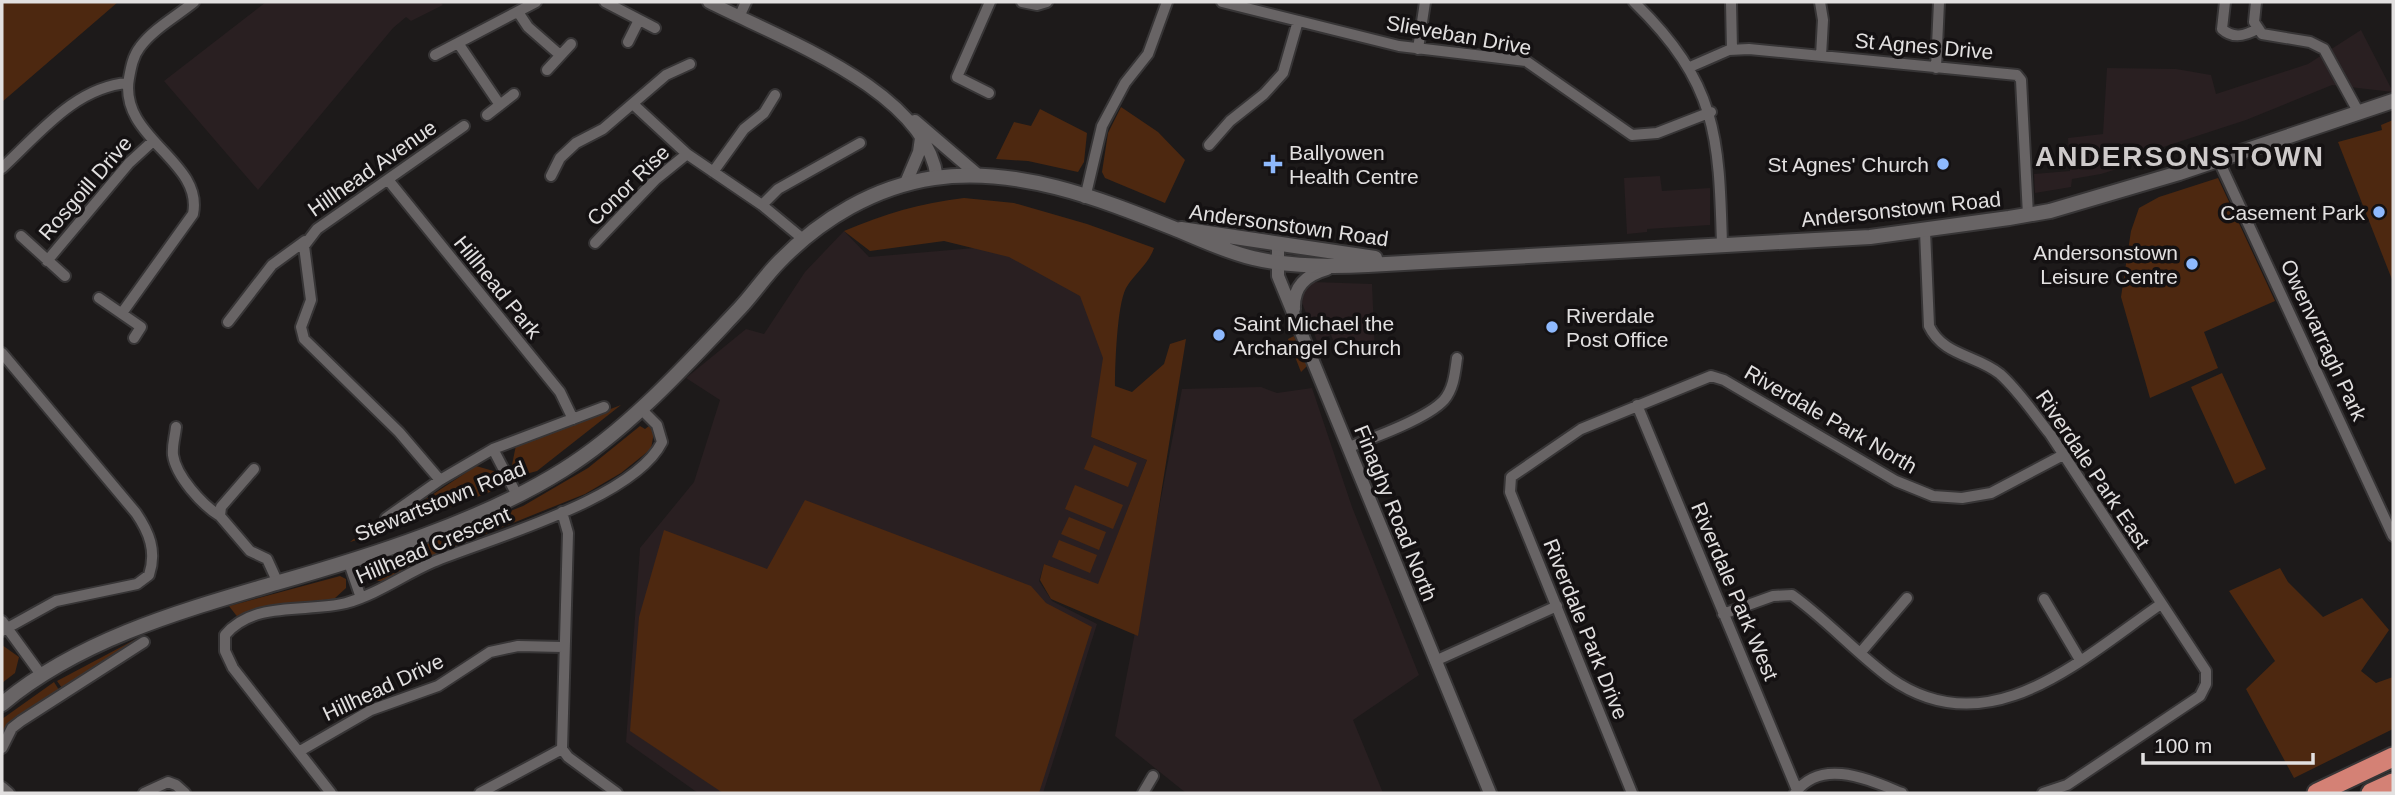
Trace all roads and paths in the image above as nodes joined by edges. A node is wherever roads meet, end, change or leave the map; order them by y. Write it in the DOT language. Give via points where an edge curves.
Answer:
graph roads {
  1 [pos="194,2"];
  2 [pos="536,2"];
  3 [pos="605,2"];
  4 [pos="709,2"];
  5 [pos="746,2"];
  6 [pos="990,2"];
  7 [pos="1022,2"];
  8 [pos="1047,2"];
  9 [pos="1167,2"];
  10 [pos="1222,2"];
  11 [pos="1277,2"];
  12 [pos="1425,2"];
  13 [pos="1634,2"];
  14 [pos="1731,2"];
  15 [pos="1820,2"];
  16 [pos="1939,2"];
  17 [pos="2225,2"];
  18 [pos="2256,2"];
  19 [pos="518,12"];
  20 [pos="1273,14"];
  21 [pos="739,18"];
  22 [pos="639,20"];
  23 [pos="1298,21"];
  24 [pos="655,29"];
  25 [pos="2257,29"];
  26 [pos="628,42"];
  27 [pos="458,43"];
  28 [pos="571,44"];
  29 [pos="1418,49"];
  30 [pos="1732,50"];
  31 [pos="435,55"];
  32 [pos="561,55"];
  33 [pos="1821,56"];
  34 [pos="690,64"];
  35 [pos="1690,67"];
  36 [pos="1936,68"];
  37 [pos="547,70"];
  38 [pos="128,83"];
  39 [pos="989,93"];
  40 [pos="514,94"];
  41 [pos="775,95"];
  42 [pos="2393,101"];
  43 [pos="500,105"];
  44 [pos="634,105"];
  45 [pos="901,110"];
  46 [pos="1711,112"];
  47 [pos="2359,113"];
  48 [pos="487,116"];
  49 [pos="464,126"];
  50 [pos="920,138"];
  51 [pos="153,141"];
  52 [pos="860,143"];
  53 [pos="1209,145"];
  54 [pos="687,154"];
  55 [pos="2218,161"];
  56 [pos="2,168"];
  57 [pos="713,172"];
  58 [pos="978,175"];
  59 [pos="551,176"];
  60 [pos="937,178"];
  61 [pos="389,181"];
  62 [pos="905,185"];
  63 [pos="1086,198"];
  64 [pos="762,205"];
  65 [pos="2028,215"];
  66 [pos="1176,229"];
  67 [pos="1925,231"];
  68 [pos="21,236"];
  69 [pos="803,239"];
  70 [pos="305,241"];
  71 [pos="595,243"];
  72 [pos="1278,244"];
  73 [pos="1722,245"];
  74 [pos="47,261"];
  75 [pos="1397,262"];
  76 [pos="1276,263"];
  77 [pos="1338,266"];
  78 [pos="65,276"];
  79 [pos="99,298"];
  80 [pos="122,313"];
  81 [pos="1294,316"];
  82 [pos="228,322"];
  83 [pos="134,338"];
  84 [pos="2,355"];
  85 [pos="1457,358"];
  86 [pos="1637,405"];
  87 [pos="604,407"];
  88 [pos="640,408"];
  89 [pos="573,419"];
  90 [pos="176,427"];
  91 [pos="1349,447"];
  92 [pos="493,449"];
  93 [pos="2063,455"];
  94 [pos="254,469"];
  95 [pos="1511,477"];
  96 [pos="440,480"];
  97 [pos="517,495"];
  98 [pos="562,512"];
  99 [pos="220,516"];
  100 [pos="386,518"];
  101 [pos="2393,536"];
  102 [pos="348,560"];
  103 [pos="278,583"];
  104 [pos="360,598"];
  105 [pos="1907,598"];
  106 [pos="2044,599"];
  107 [pos="2161,604"];
  108 [pos="1557,606"];
  109 [pos="1723,614"];
  110 [pos="4,627"];
  111 [pos="144,642"];
  112 [pos="563,647"];
  113 [pos="1861,652"];
  114 [pos="2080,660"];
  115 [pos="1435,661"];
  116 [pos="42,676"];
  117 [pos="2,704"];
  118 [pos="2,748"];
  119 [pos="562,749"];
  120 [pos="300,751"];
  121 [pos="2393,757"];
  122 [pos="1153,776"];
  123 [pos="2393,783"];
  124 [pos="2,787"];
  125 [pos="1796,792"];
  126 [pos="9,793"];
  127 [pos="144,793"];
  128 [pos="185,793"];
  129 [pos="331,793"];
  130 [pos="480,793"];
  131 [pos="617,793"];
  132 [pos="1143,793"];
  133 [pos="1490,793"];
  134 [pos="1632,793"];
  135 [pos="1902,793"];
  136 [pos="2043,793"];
  137 [pos="2317,793"];
  138 [pos="2371,793"];
  1 -- 38 [label="street" via="141,46"];
  2 -- 19 [label="street"];
  3 -- 22 [label="street"];
  4 -- 21 [label="street"];
  5 -- 21 [label="street"];
  6 -- 39 [label="street" via="957,77"];
  7 -- 8 [label="street"];
  9 -- 63 [label="street" via="1148,54 1101,126"];
  10 -- 20 [label="street, Slieveban Drive"];
  11 -- 20 [label="street"];
  12 -- 29 [label="street"];
  13 -- 35 [label="street"];
  14 -- 30 [label="street"];
  15 -- 33 [label="street"];
  16 -- 36 [label="street"];
  17 -- 25 [label="street" via="2222,29 2246,36"];
  18 -- 25 [label="street"];
  19 -- 27 [label="street"];
  19 -- 32 [label="street" via="528,27"];
  20 -- 23 [label="street, Slieveban Drive"];
  21 -- 45 [label="street" via="858,78"];
  22 -- 24 [label="street"];
  22 -- 26 [label="street"];
  23 -- 29 [label="street, Slieveban Drive"];
  23 -- 53 [label="street" via="1283,73"];
  25 -- 47 [label="street" via="2324,49"];
  27 -- 31 [label="street"];
  27 -- 43 [label="street"];
  28 -- 32 [label="street"];
  29 -- 46 [label="street, Slieveban Drive" via="1532,63 1632,135 1657,133"];
  30 -- 33 [label="street, St Agnes Drive"];
  30 -- 35 [label="street, St Agnes Drive"];
  32 -- 37 [label="street"];
  33 -- 36 [label="street, St Agnes Drive"];
  34 -- 44 [label="street" via="666,75"];
  35 -- 46 [label="street"];
  36 -- 65 [label="street, St Agnes Drive" via="2009,73 2021,80"];
  38 -- 51 [label="street" via="133,113"];
  38 -- 56 [label="street" via="102,86 79,98"];
  40 -- 43 [label="street"];
  41 -- 57 [label="street"];
  42 -- 47 [label="main road, Andersonstown Road"];
  43 -- 48 [label="street"];
  44 -- 54 [label="street, Conor Rise"];
  44 -- 59 [label="street" via="576,143 560,158"];
  45 -- 50 [label="street"];
  45 -- 58 [label="street"];
  46 -- 73 [label="street" via="1721,173"];
  47 -- 55 [label="main road, Andersonstown Road"];
  49 -- 61 [label="street, Hillhead Avenue"];
  50 -- 60 [label="street" via="933,155"];
  50 -- 62 [label="street"];
  51 -- 74 [label="street, Rosgoill Drive"];
  51 -- 80 [label="street" via="190,185 195,204 187,225"];
  52 -- 64 [label="street" via="778,189"];
  54 -- 57 [label="street, Conor Rise"];
  54 -- 71 [label="street, Conor Rise" via="656,179"];
  55 -- 65 [label="main road, Andersonstown Road"];
  55 -- 101 [label="street, Owenvarragh Park"];
  57 -- 64 [label="street, Conor Rise"];
  58 -- 60 [label="main road, Andersonstown Road"];
  58 -- 63 [label="main road, Andersonstown Road" via="1031,181"];
  60 -- 62 [label="main road, Stewartstown Road"];
  61 -- 70 [label="street, Hillhead Avenue"];
  61 -- 89 [label="street, Hillhead Park" via="560,392"];
  62 -- 69 [label="main road, Stewartstown Road" via="857,203"];
  63 -- 66 [label="main road, Andersonstown Road"];
  64 -- 69 [label="street, Conor Rise"];
  65 -- 67 [label="main road, Andersonstown Road"];
  66 -- 72 [label="main road, Andersonstown Road"];
  66 -- 76 [label="main road, Andersonstown Road" via="1216,247"];
  67 -- 73 [label="main road, Andersonstown Road"];
  67 -- 93 [label="street, Riverdale Park East" via="1929,326 1935,338 1999,374"];
  68 -- 74 [label="street"];
  69 -- 88 [label="main road, Stewartstown Road"];
  70 -- 82 [label="street" via="272,265"];
  70 -- 96 [label="street, Hillhead Avenue" via="311,300 301,327 304,339 399,432"];
  72 -- 75 [label="main road, Andersonstown Road"];
  72 -- 76 [label="street, Finaghy Road North"];
  73 -- 75 [label="main road, Andersonstown Road"];
  74 -- 78 [label="street"];
  75 -- 77 [label="main road, Andersonstown Road"];
  76 -- 77 [label="main road, Andersonstown Road"];
  76 -- 81 [label="street, Finaghy Road North"];
  77 -- 81 [label="street" via="1308,275 1300,284"];
  79 -- 80 [label="street"];
  80 -- 83 [label="street" via="141,327"];
  81 -- 91 [label="street, Finaghy Road North"];
  84 -- 110 [label="street" via="136,513 153,552 149,575 137,584 55,601"];
  85 -- 91 [label="street" via="1452,385 1443,401 1398,427"];
  86 -- 93 [label="street, Riverdale Park North" via="1711,376 1896,481 1948,498 1991,493"];
  86 -- 95 [label="street, Riverdale Park North" via="1581,429"];
  86 -- 109 [label="street, Riverdale Park West"];
  87 -- 89 [label="street"];
  88 -- 97 [label="main road, Stewartstown Road" via="585,455"];
  88 -- 98 [label="street, Hillhead Crescent" via="657,425 662,442 657,451 627,479"];
  89 -- 92 [label="street"];
  90 -- 99 [label="street" via="176,464 193,490"];
  91 -- 115 [label="street, Finaghy Road North"];
  92 -- 96 [label="street"];
  92 -- 97 [label="street"];
  93 -- 107 [label="street, Riverdale Park East"];
  94 -- 99 [label="street" via="221,507"];
  95 -- 108 [label="street, Riverdale Park Drive" via="1510,492"];
  96 -- 100 [label="street"];
  97 -- 102 [label="main road, Stewartstown Road"];
  98 -- 104 [label="street, Hillhead Crescent" via="430,563 384,590"];
  98 -- 112 [label="street" via="568,533"];
  99 -- 103 [label="street" via="250,551 267,559"];
  102 -- 103 [label="main road, Stewartstown Road"];
  102 -- 104 [label="street"];
  103 -- 116 [label="main road, Stewartstown Road" via="167,615"];
  104 -- 120 [label="street, Hillhead Crescent" via="335,606 284,609 236,625 225,635 225,651 233,668"];
  105 -- 113 [label="street"];
  106 -- 114 [label="street"];
  107 -- 114 [label="street"];
  107 -- 136 [label="street, Riverdale Park East" via="2206,671 2200,696 2067,785"];
  108 -- 115 [label="street"];
  108 -- 134 [label="street, Riverdale Park Drive"];
  109 -- 113 [label="street" via="1773,596 1792,595"];
  109 -- 125 [label="street, Riverdale Park West"];
  110 -- 116 [label="street"];
  111 -- 118 [label="street" via="20,721"];
  112 -- 119 [label="street"];
  112 -- 120 [label="street, Hillhead Drive" via="518,646 490,652 438,686 371,710"];
  113 -- 114 [label="street" via="1918,695 1951,703 1984,704 2015,698"];
  115 -- 133 [label="street, Finaghy Road North"];
  116 -- 117 [label="main road, Stewartstown Road"];
  119 -- 130 [label="street"];
  119 -- 131 [label="street"];
  120 -- 129 [label="street, Hillhead Crescent"];
  121 -- 137 [label="highway"];
  122 -- 132 [label="street"];
  123 -- 138 [label="highway"];
  124 -- 126 [label="street"];
  125 -- 135 [label="street" via="1811,779 1851,773"];
  127 -- 128 [label="street" via="168,782"];
}
